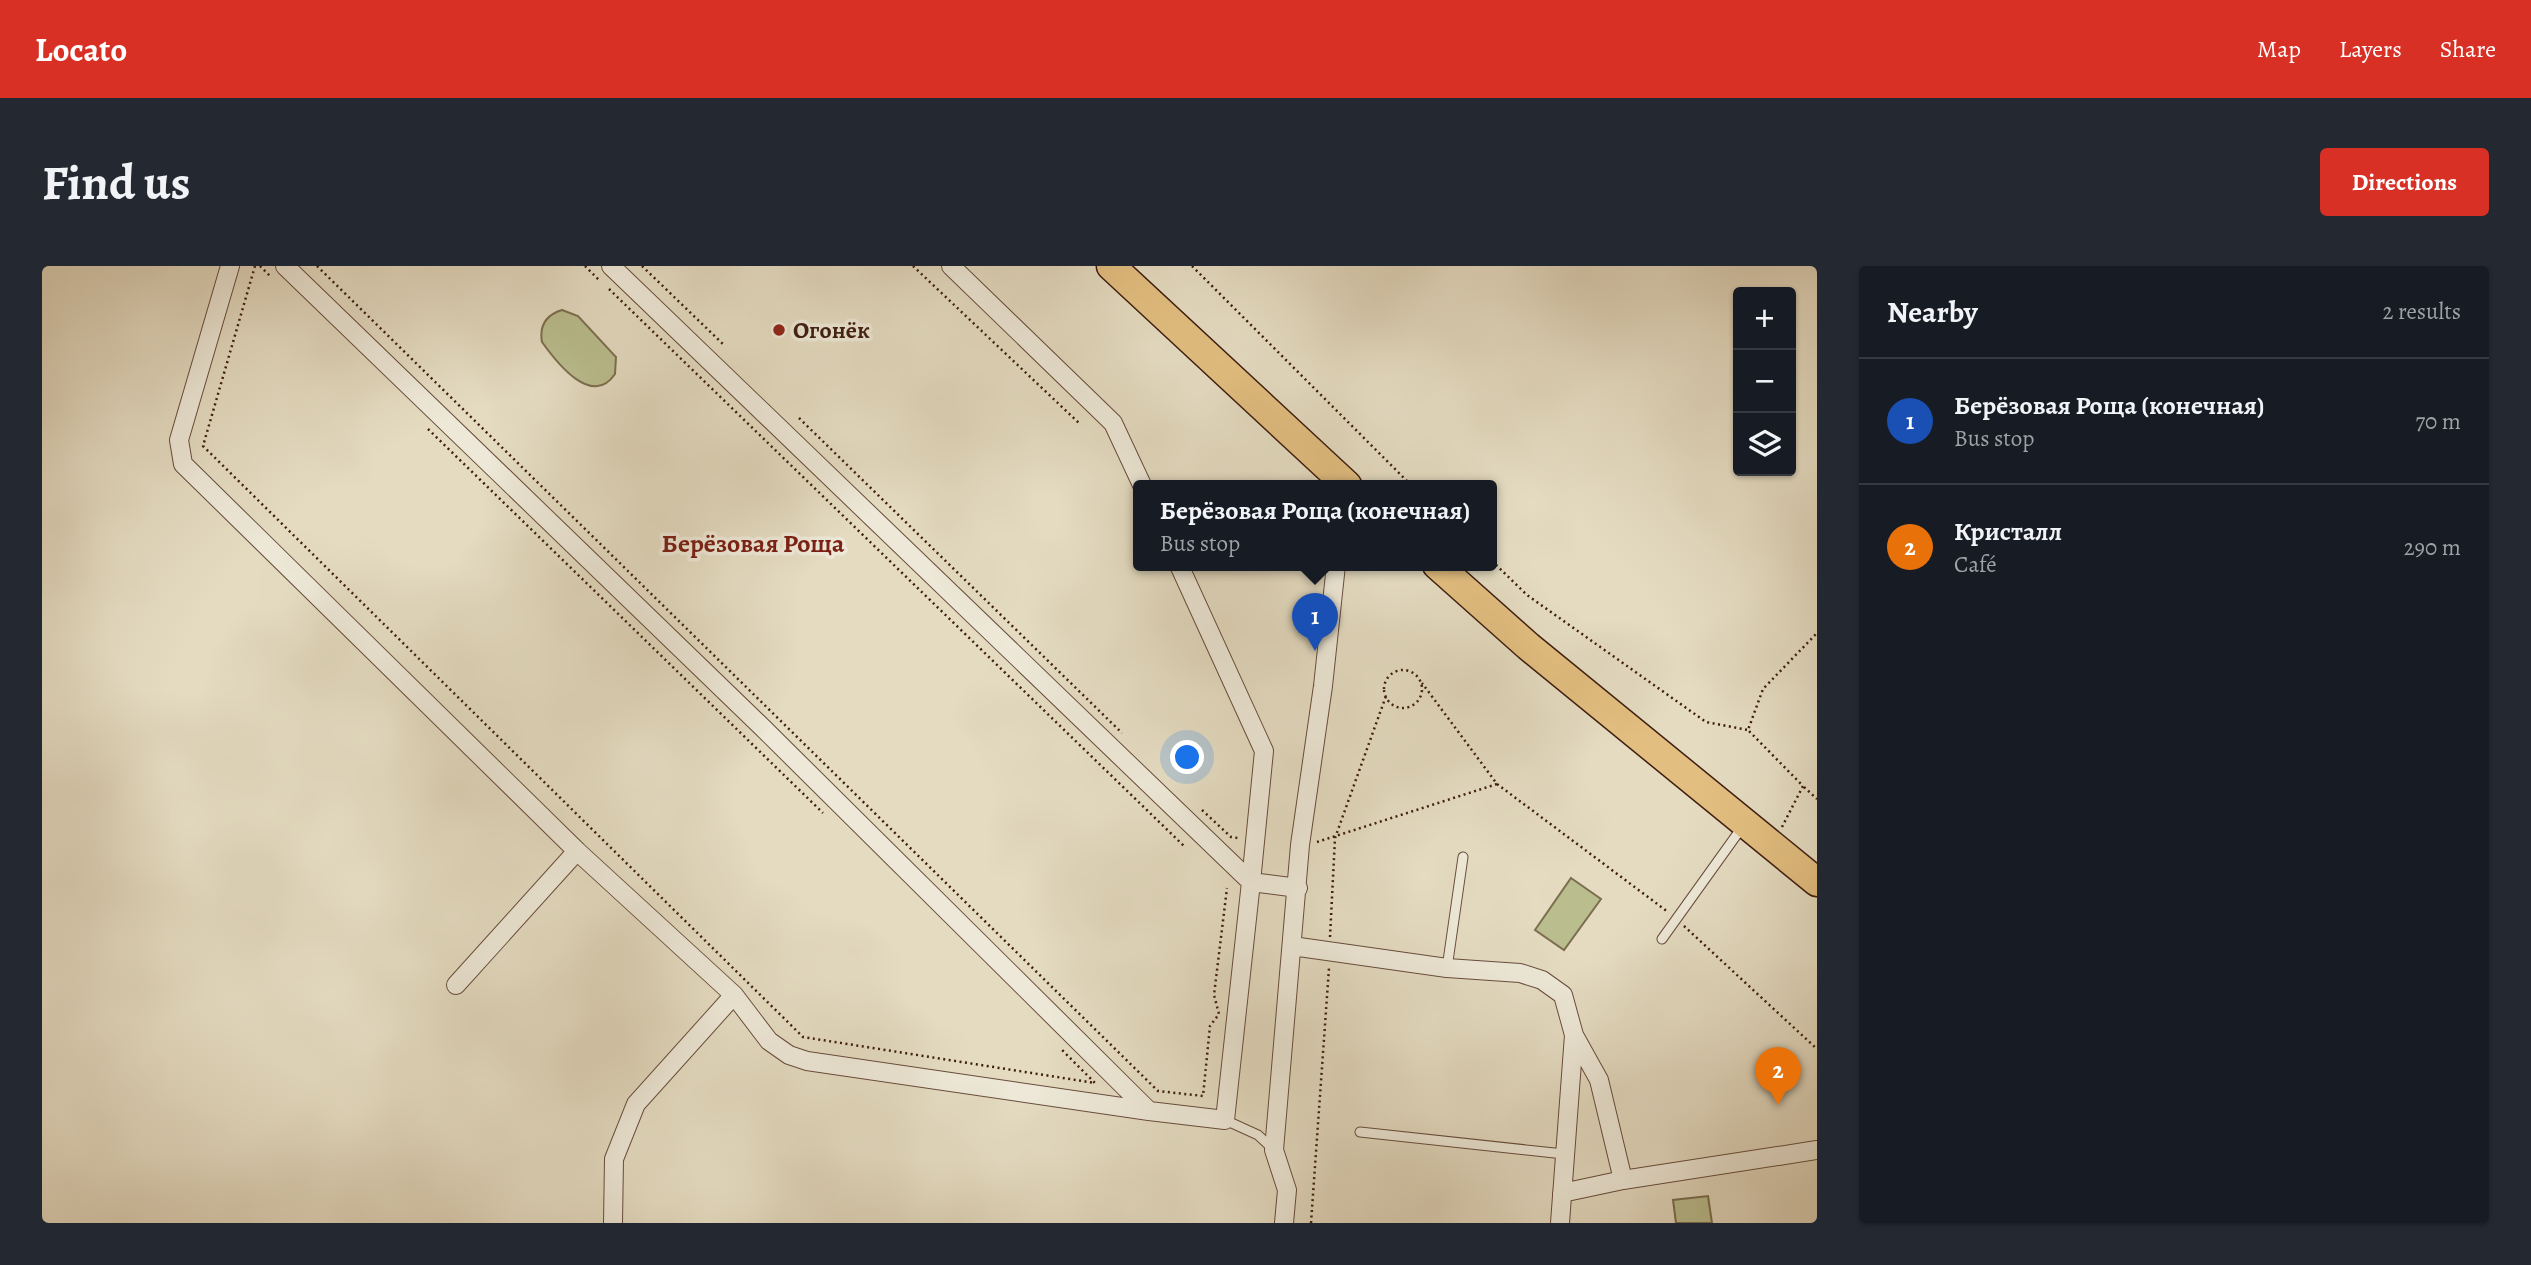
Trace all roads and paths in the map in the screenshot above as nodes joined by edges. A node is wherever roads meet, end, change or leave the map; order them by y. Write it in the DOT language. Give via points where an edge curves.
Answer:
graph roads {
  1 [pos="230,266"];
  2 [pos="255,266"];
  3 [pos="285,266"];
  4 [pos="317,266"];
  5 [pos="585,266"];
  6 [pos="611,266"];
  7 [pos="642,266"];
  8 [pos="913,266"];
  9 [pos="951,266"];
  10 [pos="1111,266"];
  11 [pos="1192,266"];
  12 [pos="726,346"];
  13 [pos="799,418"];
  14 [pos="1080,424"];
  15 [pos="424,425"];
  16 [pos="1140,480"];
  17 [pos="1342,480"];
  18 [pos="1406,480"];
  19 [pos="1497,566"];
  20 [pos="1182,571"];
  21 [pos="1335,571"];
  22 [pos="1444,571"];
  23 [pos="1817,633"];
  24 [pos="1422,683"];
  25 [pos="1386,696"];
  26 [pos="1748,730"];
  27 [pos="1125,735"];
  28 [pos="1497,785"];
  29 [pos="1803,786"];
  30 [pos="1817,799"];
  31 [pos="1193,801"];
  32 [pos="830,820"];
  33 [pos="1744,824"];
  34 [pos="1335,838"];
  35 [pos="1255,843"];
  36 [pos="1300,845"];
  37 [pos="1773,845"];
  38 [pos="1185,847"];
  39 [pos="577,851"];
  40 [pos="1463,857"];
  41 [pos="1251,882"];
  42 [pos="1817,882"];
  43 [pos="1227,888"];
  44 [pos="1298,888"];
  45 [pos="1675,918"];
  46 [pos="1662,939"];
  47 [pos="1292,946"];
  48 [pos="1330,952"];
  49 [pos="1447,968"];
  50 [pos="456,985"];
  51 [pos="734,995"];
  52 [pos="1574,1035"];
  53 [pos="1056,1045"];
  54 [pos="1817,1049"];
  55 [pos="1149,1111"];
  56 [pos="1225,1120"];
  57 [pos="1360,1132"];
  58 [pos="1274,1150"];
  59 [pos="1817,1150"];
  60 [pos="1564,1154"];
  61 [pos="1623,1180"];
  62 [pos="1562,1193"];
  63 [pos="613,1223"];
  64 [pos="1284,1223"];
  65 [pos="1311,1223"];
  66 [pos="1560,1223"];
  1 -- 39 [label="street" via="179,440 183,464"];
  2 -- 53 [label="path" via="203,446 803,1037 1095,1083"];
  3 -- 55 [label="street" via="762,727"];
  4 -- 43 [label="path" via="1158,1091 1203,1096 1210,1026 1219,1014 1214,995"];
  5 -- 38 [label="path"];
  6 -- 41 [label="street"];
  7 -- 12 [label="path"];
  8 -- 14 [label="path"];
  9 -- 16 [label="street" via="1113,423"];
  10 -- 17 [label="main road"];
  11 -- 18 [label="path"];
  13 -- 27 [label="path"];
  15 -- 32 [label="path"];
  19 -- 26 [label="path" via="1527,595 1706,722"];
  20 -- 35 [label="street" via="1264,751"];
  21 -- 36 [label="street"];
  22 -- 33 [label="main road"];
  23 -- 26 [label="path" via="1763,690"];
  24 -- 25 [label="path" via="1421,696 1407,707 1394,705"];
  24 -- 25 [label="path" via="1415,673 1397,671 1385,683"];
  24 -- 28 [label="path"];
  25 -- 34 [label="path"];
  26 -- 29 [label="path"];
  28 -- 34 [label="path"];
  28 -- 45 [label="path"];
  29 -- 30 [label="path"];
  29 -- 37 [label="path"];
  31 -- 35 [label="path" via="1231,837"];
  33 -- 37 [label="main road"];
  33 -- 45 [label="lane"];
  34 -- 36 [label="path"];
  34 -- 48 [label="path"];
  35 -- 41 [label="street"];
  36 -- 44 [label="street"];
  37 -- 42 [label="main road"];
  39 -- 50 [label="street"];
  39 -- 51 [label="street"];
  40 -- 49 [label="lane"];
  41 -- 44 [label="street"];
  41 -- 56 [label="street"];
  44 -- 47 [label="street"];
  45 -- 46 [label="lane"];
  45 -- 54 [label="path"];
  47 -- 48 [label="street"];
  47 -- 58 [label="street"];
  48 -- 49 [label="street"];
  48 -- 65 [label="path"];
  49 -- 52 [label="street" via="1520,973 1542,980 1563,995"];
  51 -- 55 [label="street" via="769,1041 798,1058"];
  51 -- 63 [label="street" via="636,1104 614,1159"];
  52 -- 60 [label="street"];
  52 -- 61 [label="street" via="1599,1080"];
  55 -- 56 [label="street"];
  56 -- 58 [label="lane" via="1258,1135"];
  57 -- 60 [label="lane"];
  58 -- 64 [label="street" via="1287,1189"];
  59 -- 61 [label="street"];
  60 -- 62 [label="street"];
  61 -- 62 [label="street"];
  62 -- 66 [label="street"];
}
